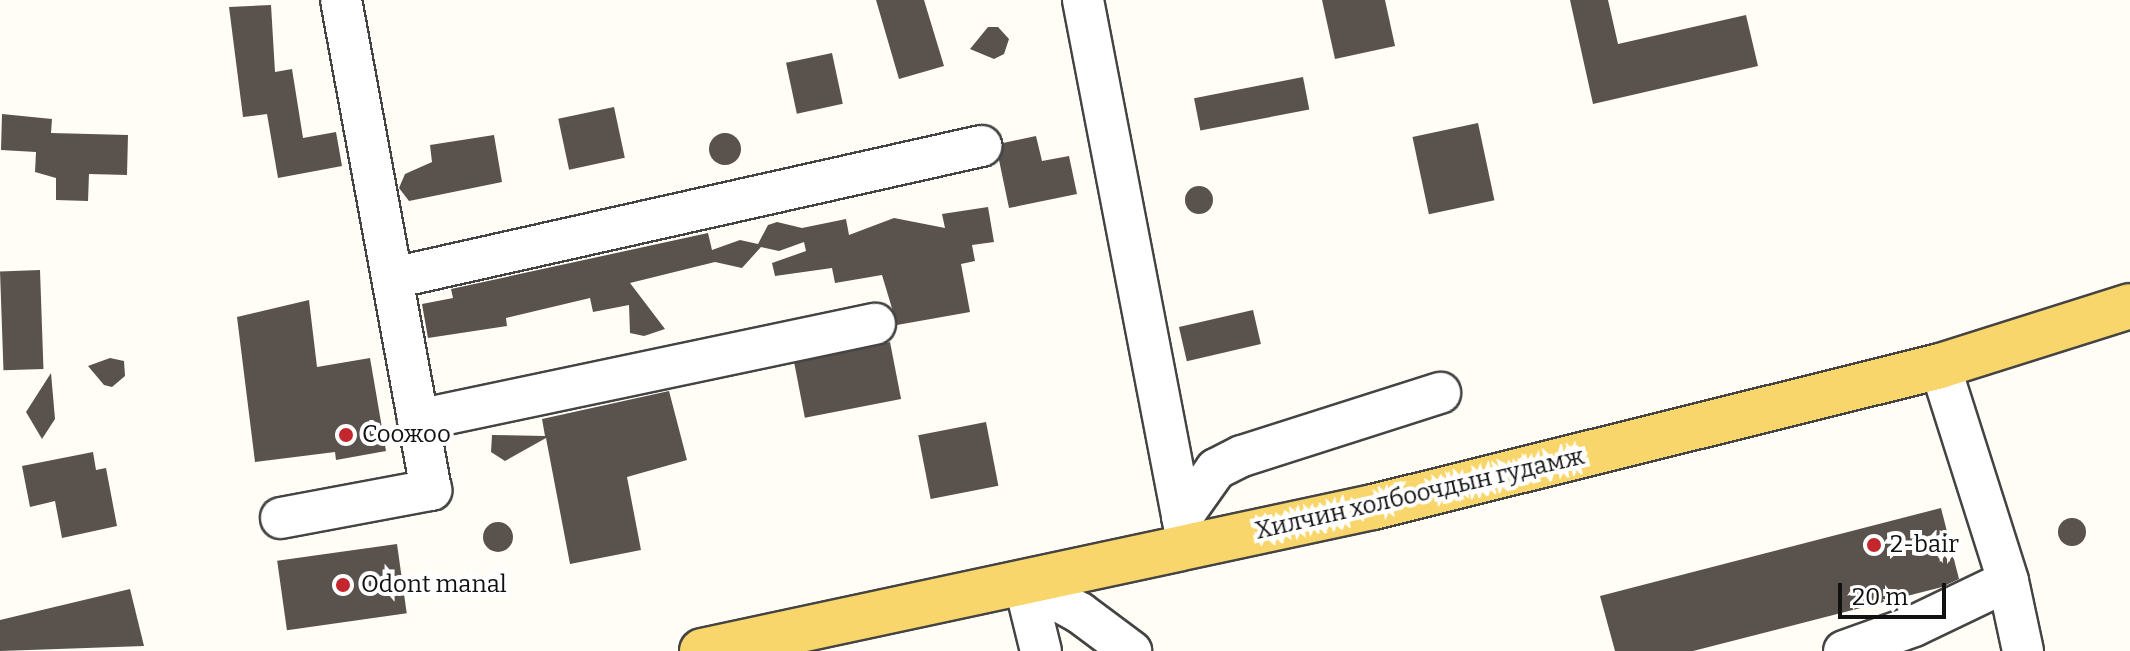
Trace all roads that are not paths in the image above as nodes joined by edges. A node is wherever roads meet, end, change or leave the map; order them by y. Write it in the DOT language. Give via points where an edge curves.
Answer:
graph roads {
  1 [pos="341,0"];
  2 [pos="1083,0"];
  3 [pos="981,146"];
  4 [pos="393,278"];
  5 [pos="2130,306"];
  6 [pos="875,324"];
  7 [pos="1940,366"];
  8 [pos="1440,393"];
  9 [pos="418,420"];
  10 [pos="281,518"];
  11 [pos="1185,532"];
  12 [pos="2008,581"];
  13 [pos="1024,582"];
  14 [pos="702,651"];
  15 [pos="1041,651"];
  16 [pos="1131,651"];
  17 [pos="1844,651"];
  18 [pos="2023,651"];
  1 -- 4 [label="street"];
  2 -- 11 [label="street"];
  3 -- 4 [label="street"];
  4 -- 9 [label="street"];
  5 -- 7 [label="main road, Хилчин холбоочдын гудамж"];
  6 -- 9 [label="street"];
  7 -- 11 [label="main road, Хилчин холбоочдын гудамж" via="1373,507"];
  7 -- 12 [label="street"];
  8 -- 11 [label="street" via="1216,469"];
  9 -- 10 [label="street" via="431,490"];
  11 -- 13 [label="main road, Хилчин холбоочдын гудамж"];
  12 -- 17 [label="street" via="1914,626"];
  12 -- 18 [label="street"];
  13 -- 14 [label="main road, Хилчин холбоочдын гудамж"];
  13 -- 15 [label="street"];
  13 -- 16 [label="street" via="1080,613"];
}
